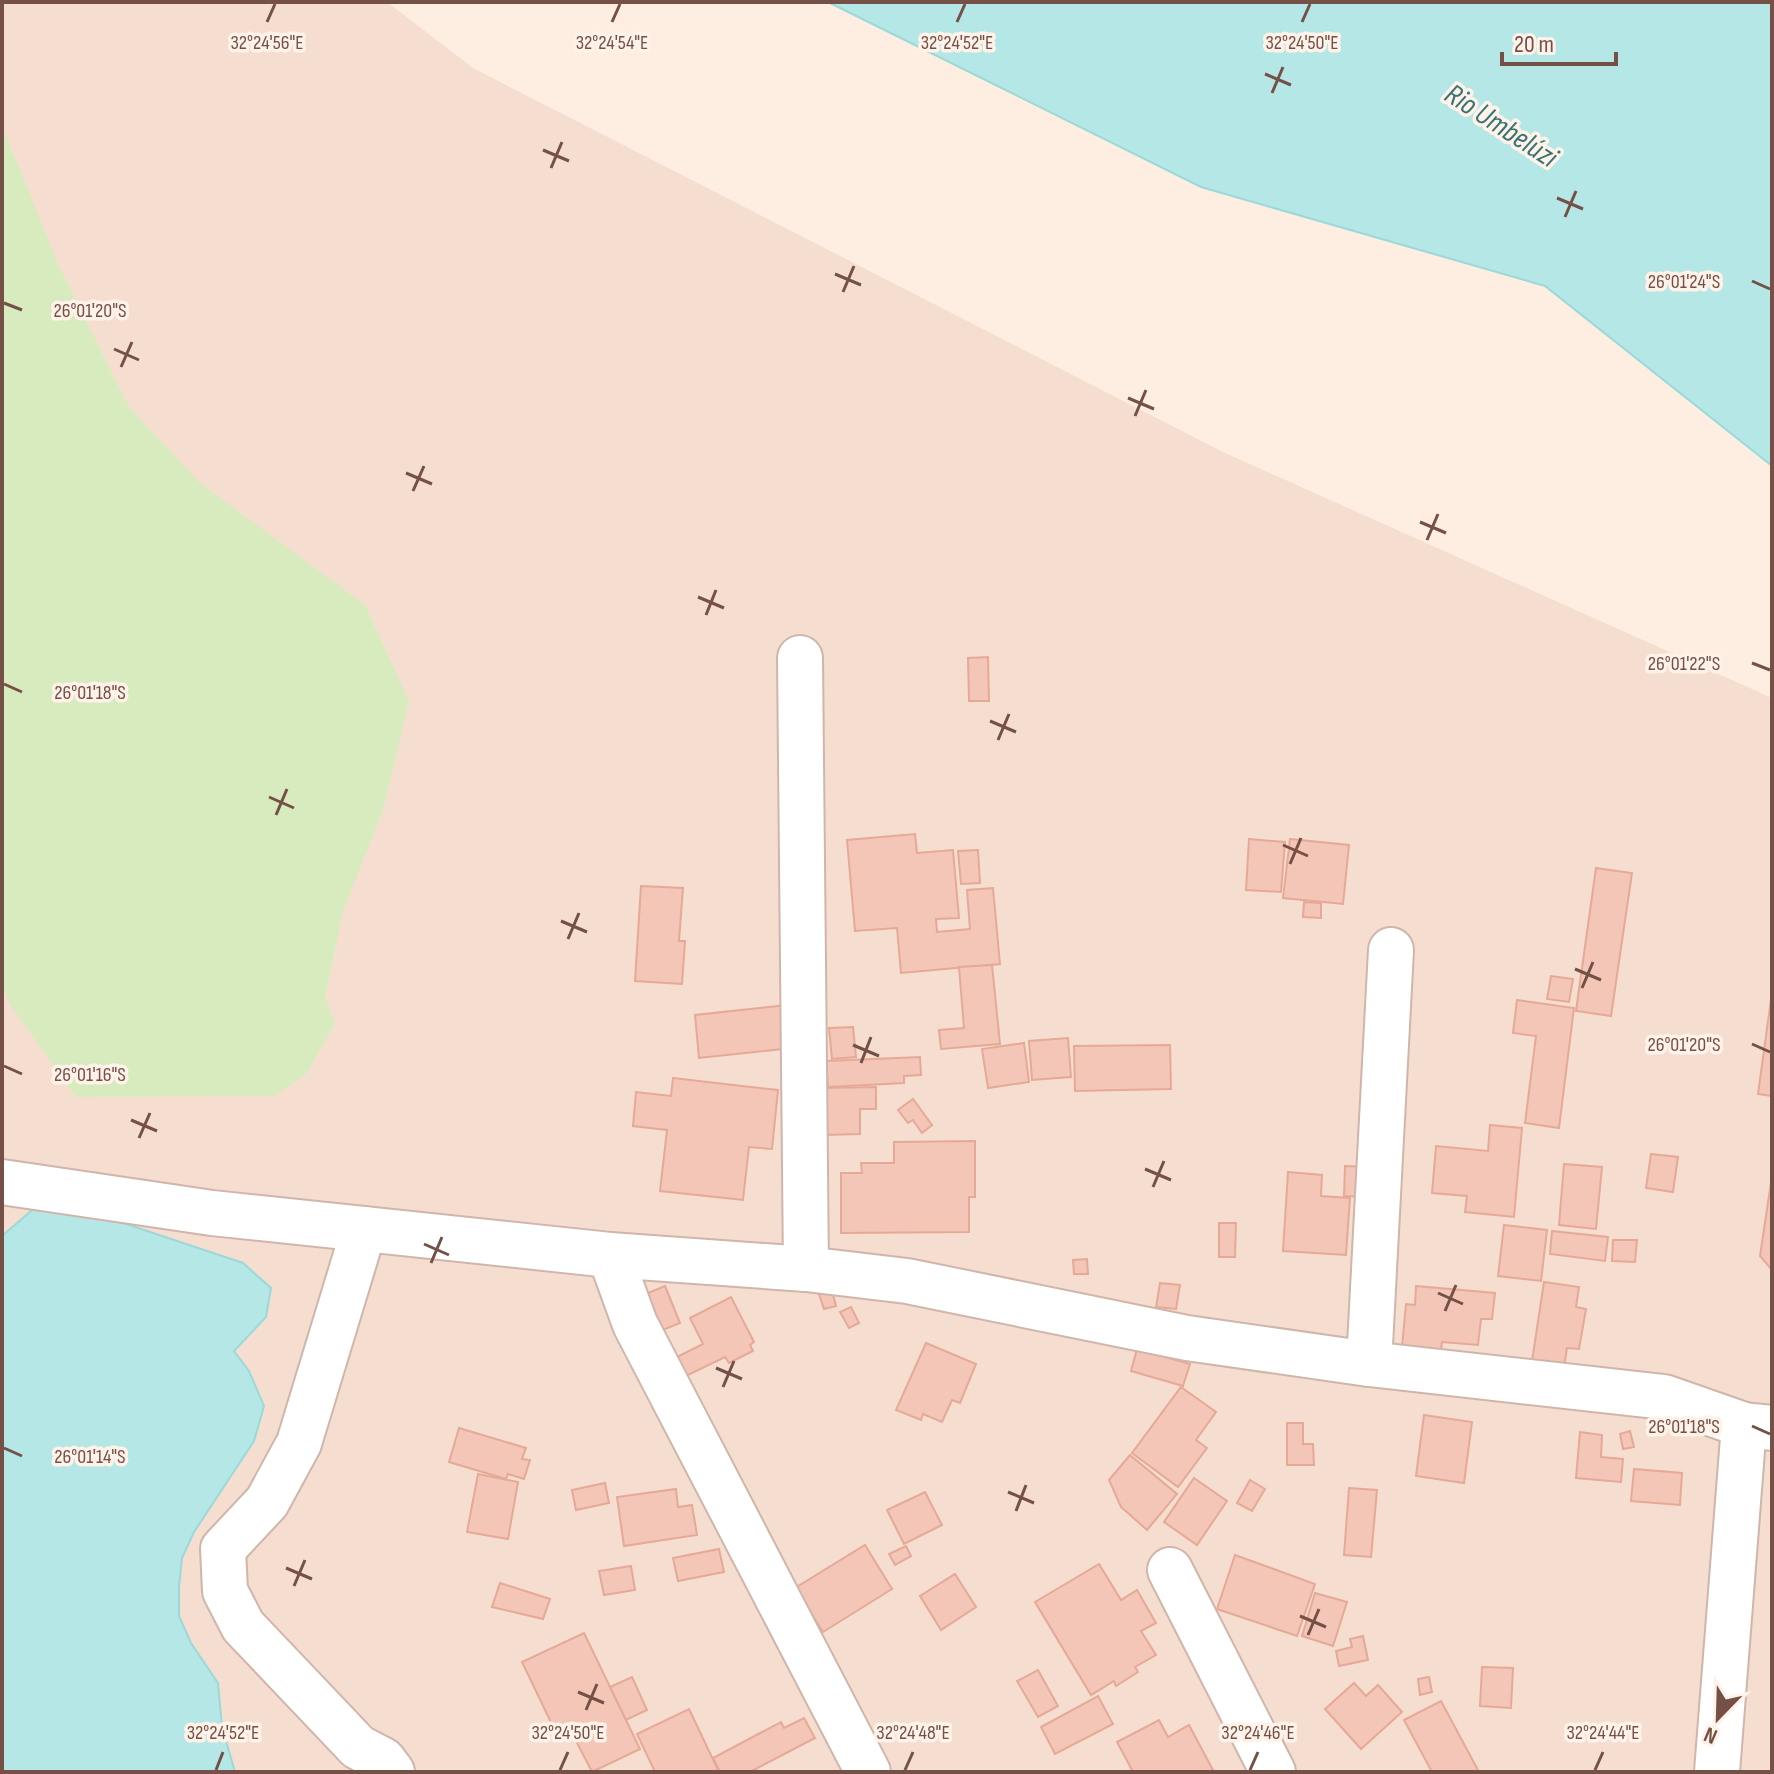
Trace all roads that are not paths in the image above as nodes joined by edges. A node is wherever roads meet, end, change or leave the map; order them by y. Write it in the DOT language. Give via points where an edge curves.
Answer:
graph roads {
  1 [pos="800,658"];
  2 [pos="1391,950"];
  3 [pos="2,1182"];
  4 [pos="364,1229"];
  5 [pos="610,1255"];
  6 [pos="806,1269"];
  7 [pos="1369,1364"];
  8 [pos="1758,1427"];
  9 [pos="1170,1570"];
  10 [pos="392,1772"];
  11 [pos="868,1772"];
  12 [pos="1273,1772"];
  13 [pos="1717,1772"];
  1 -- 6 [label="street"];
  2 -- 7 [label="street"];
  3 -- 4 [label="street"];
  4 -- 5 [label="street"];
  4 -- 10 [label="street" via="299,1443 267,1502 223,1549 225,1591 243,1626 358,1747 383,1760"];
  5 -- 6 [label="street"];
  5 -- 11 [label="street" via="635,1324"];
  6 -- 7 [label="street" via="907,1281 1187,1338"];
  7 -- 8 [label="street" via="1664,1397"];
  8 -- 13 [label="street"];
  9 -- 12 [label="street"];
}
